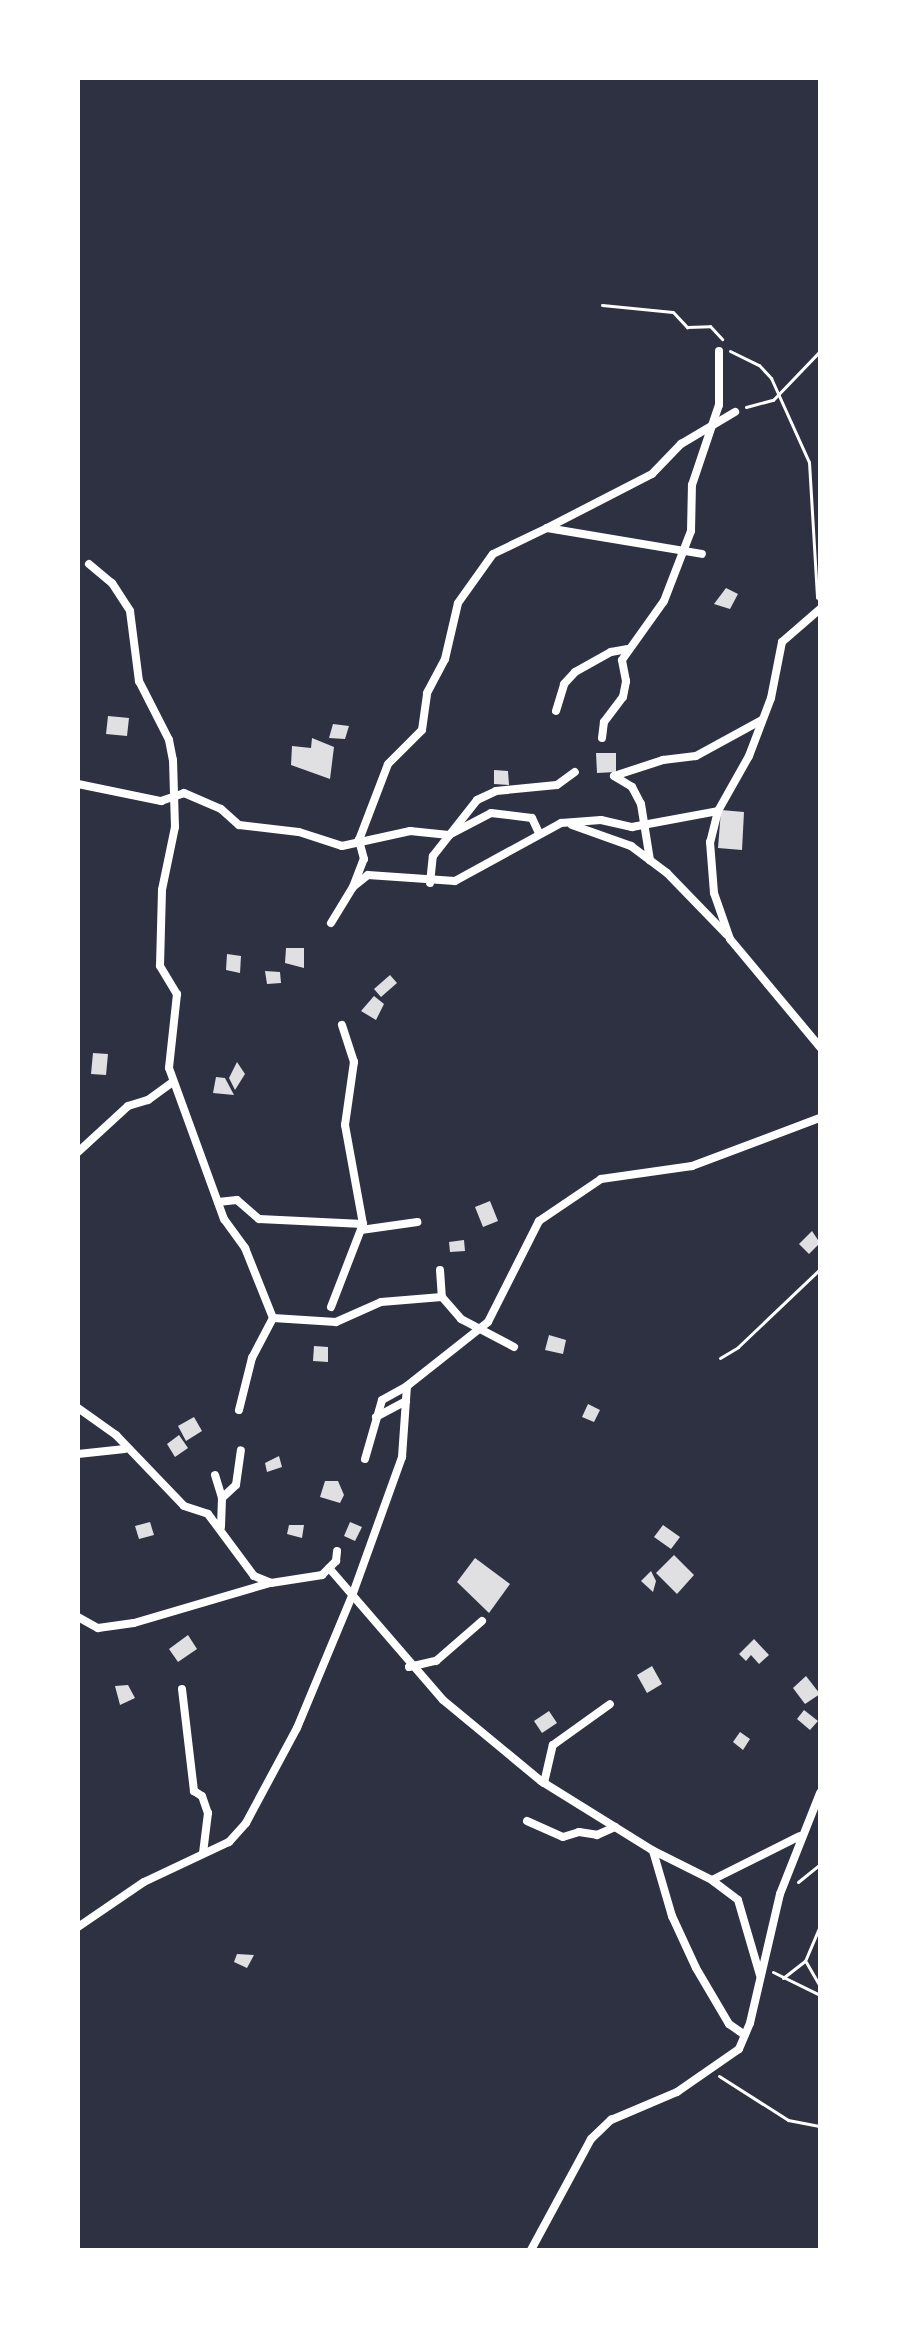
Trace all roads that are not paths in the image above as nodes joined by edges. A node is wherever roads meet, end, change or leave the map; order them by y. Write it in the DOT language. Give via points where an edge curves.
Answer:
graph roads {
  1 [pos="719,351"];
  2 [pos="735,412"];
  3 [pos="714,426"];
  4 [pos="547,528"];
  5 [pos="684,548"];
  6 [pos="702,554"];
  7 [pos="89,564"];
  8 [pos="818,610"];
  9 [pos="628,649"];
  10 [pos="556,711"];
  11 [pos="762,720"];
  12 [pos="602,738"];
  13 [pos="575,772"];
  14 [pos="78,784"];
  15 [pos="174,796"];
  16 [pos="718,811"];
  17 [pos="561,823"];
  18 [pos="641,825"];
  19 [pos="538,831"];
  20 [pos="449,835"];
  21 [pos="359,840"];
  22 [pos="651,861"];
  23 [pos="430,883"];
  24 [pos="353,887"];
  25 [pos="331,923"];
  26 [pos="730,939"];
  27 [pos="342,1025"];
  28 [pos="820,1047"];
  29 [pos="173,1082"];
  30 [pos="820,1118"];
  31 [pos="78,1152"];
  32 [pos="218,1202"];
  33 [pos="417,1222"];
  34 [pos="362,1227"];
  35 [pos="440,1270"];
  36 [pos="442,1297"];
  37 [pos="331,1307"];
  38 [pos="273,1318"];
  39 [pos="477,1330"];
  40 [pos="514,1347"];
  41 [pos="407,1386"];
  42 [pos="406,1401"];
  43 [pos="78,1408"];
  44 [pos="239,1410"];
  45 [pos="376,1417"];
  46 [pos="125,1449"];
  47 [pos="241,1450"];
  48 [pos="78,1454"];
  49 [pos="365,1459"];
  50 [pos="215,1475"];
  51 [pos="222,1498"];
  52 [pos="221,1527"];
  53 [pos="337,1551"];
  54 [pos="329,1568"];
  55 [pos="271,1583"];
  56 [pos="352,1596"];
  57 [pos="78,1617"];
  58 [pos="482,1621"];
  59 [pos="409,1667"];
  60 [pos="182,1689"];
  61 [pos="610,1704"];
  62 [pos="544,1783"];
  63 [pos="820,1793"];
  64 [pos="527,1821"];
  65 [pos="615,1827"];
  66 [pos="800,1836"];
  67 [pos="652,1850"];
  68 [pos="203,1853"];
  69 [pos="712,1880"];
  70 [pos="78,1927"];
  71 [pos="760,1976"];
  72 [pos="745,2035"];
  73 [pos="531,2250"];
  1 -- 3 [label="street"];
  2 -- 3 [label="street"];
  3 -- 4 [label="street" via="681,444 652,474"];
  3 -- 5 [label="street" via="692,485 691,531"];
  4 -- 5 [label="street" via="601,541"];
  4 -- 21 [label="street" via="493,554 469,582 458,603 445,659 427,693 422,730 388,764"];
  5 -- 6 [label="street"];
  5 -- 9 [label="street" via="664,601"];
  7 -- 15 [label="street" via="112,583 130,611 139,681 169,740"];
  8 -- 11 [label="street" via="782,642"];
  9 -- 10 [label="street" via="611,652 575,672 564,684"];
  9 -- 12 [label="street" via="622,660 623,697 604,722"];
  11 -- 16 [label="street"];
  11 -- 18 [label="street" via="696,756 614,776 632,787 641,804"];
  13 -- 20 [label="street" via="557,785 486,795"];
  14 -- 15 [label="street" via="161,801"];
  15 -- 21 [label="street" via="201,798 239,825 299,832 342,846"];
  15 -- 29 [label="street" via="160,966 177,994 169,1068"];
  16 -- 18 [label="street"];
  16 -- 26 [label="street" via="710,842 712,881"];
  17 -- 18 [label="street"];
  17 -- 19 [label="street"];
  17 -- 22 [label="street" via="631,846"];
  18 -- 22 [label="street"];
  19 -- 20 [label="street" via="532,818 491,813"];
  19 -- 23 [label="street" via="478,871 455,881"];
  20 -- 21 [label="street" via="410,831"];
  20 -- 23 [label="street" via="433,856"];
  21 -- 24 [label="street" via="364,859"];
  22 -- 26 [label="street"];
  23 -- 24 [label="street" via="368,875"];
  24 -- 25 [label="street"];
  26 -- 28 [label="street"];
  27 -- 34 [label="street" via="354,1062 345,1125"];
  29 -- 31 [label="street" via="148,1100 128,1106"];
  29 -- 32 [label="street"];
  30 -- 39 [label="street" via="692,1166 618,1174 577,1191 539,1221 505,1295"];
  32 -- 34 [label="street" via="237,1200 259,1219"];
  32 -- 38 [label="street" via="245,1248"];
  33 -- 34 [label="street"];
  34 -- 37 [label="street"];
  35 -- 36 [label="street"];
  36 -- 38 [label="street" via="381,1302 336,1322"];
  36 -- 39 [label="street"];
  38 -- 44 [label="street" via="252,1358"];
  39 -- 40 [label="street"];
  39 -- 41 [label="street"];
  41 -- 42 [label="street"];
  41 -- 45 [label="street" via="382,1400"];
  42 -- 45 [label="street"];
  42 -- 56 [label="street" via="402,1457 356,1573"];
  43 -- 46 [label="street" via="116,1435"];
  45 -- 49 [label="street"];
  46 -- 48 [label="street"];
  46 -- 52 [label="street" via="184,1506 208,1514"];
  47 -- 51 [label="street" via="236,1485"];
  50 -- 51 [label="street"];
  51 -- 52 [label="street"];
  52 -- 55 [label="street" via="233,1554 254,1576"];
  53 -- 54 [label="street"];
  54 -- 55 [label="street" via="322,1575"];
  54 -- 56 [label="street"];
  55 -- 57 [label="street" via="134,1623 98,1628"];
  56 -- 59 [label="street"];
  56 -- 68 [label="street" via="267,1789 229,1842"];
  58 -- 59 [label="street" via="436,1661"];
  59 -- 62 [label="street"];
  60 -- 68 [label="street" via="194,1791 202,1796 208,1813"];
  61 -- 62 [label="street" via="553,1745"];
  62 -- 65 [label="street"];
  63 -- 66 [label="street"];
  64 -- 65 [label="street" via="563,1837 579,1832 597,1835"];
  65 -- 67 [label="street"];
  66 -- 69 [label="street"];
  66 -- 71 [label="street"];
  67 -- 69 [label="street"];
  67 -- 72 [label="street" via="672,1916 696,1968 729,2024"];
  68 -- 70 [label="street" via="144,1882"];
  69 -- 71 [label="street" via="738,1900"];
  71 -- 72 [label="street"];
  72 -- 73 [label="street" via="739,2049 712,2072 611,2120 591,2139"];
}
